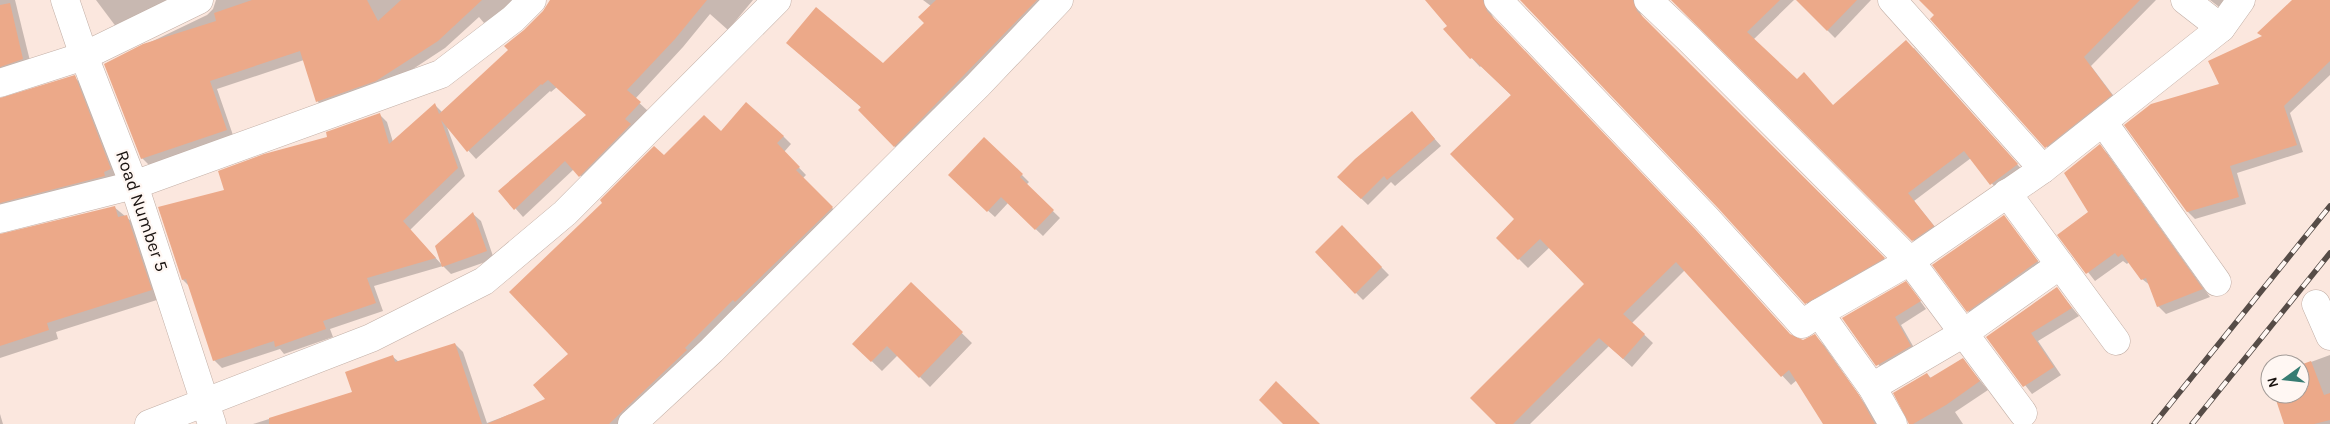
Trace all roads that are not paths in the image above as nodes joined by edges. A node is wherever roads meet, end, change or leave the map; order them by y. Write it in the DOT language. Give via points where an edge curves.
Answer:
graph roads {
  1 [pos="65,0"];
  2 [pos="199,0"];
  3 [pos="532,0"];
  4 [pos="777,0"];
  5 [pos="1059,0"];
  6 [pos="1498,0"];
  7 [pos="1648,0"];
  8 [pos="1892,0"];
  9 [pos="2185,0"];
  10 [pos="2241,0"];
  11 [pos="2221,28"];
  12 [pos="84,56"];
  13 [pos="0,83"];
  14 [pos="2103,122"];
  15 [pos="2043,169"];
  16 [pos="134,185"];
  17 [pos="2007,193"];
  18 [pos="0,219"];
  19 [pos="1910,261"];
  20 [pos="2060,265"];
  21 [pos="2217,282"];
  22 [pos="2316,304"];
  23 [pos="1819,313"];
  24 [pos="1964,333"];
  25 [pos="2330,336"];
  26 [pos="2116,341"];
  27 [pos="1872,387"];
  28 [pos="209,414"];
  29 [pos="2023,414"];
  30 [pos="638,422"];
  31 [pos="149,424"];
  32 [pos="1893,424"];
  1 -- 12 [label="street, Road Number 5"];
  2 -- 12 [label="street"];
  3 -- 16 [label="street" via="513,19 440,74"];
  4 -- 28 [label="street" via="565,213 484,282"];
  5 -- 30 [label="street" via="978,85"];
  6 -- 23 [label="street" via="1706,218 1802,324"];
  7 -- 19 [label="street"];
  8 -- 15 [label="street"];
  9 -- 11 [label="street"];
  10 -- 11 [label="street"];
  11 -- 14 [label="street"];
  12 -- 13 [label="street"];
  12 -- 16 [label="street, Road Number 5"];
  14 -- 15 [label="street"];
  14 -- 21 [label="street"];
  15 -- 17 [label="street"];
  16 -- 18 [label="street"];
  16 -- 28 [label="street, Road Number 5"];
  17 -- 19 [label="street"];
  17 -- 20 [label="street"];
  19 -- 23 [label="street"];
  19 -- 24 [label="street"];
  20 -- 24 [label="street"];
  20 -- 26 [label="street"];
  22 -- 25 [label="street"];
  23 -- 27 [label="street"];
  24 -- 27 [label="street"];
  24 -- 29 [label="street"];
  27 -- 32 [label="street"];
  28 -- 31 [label="street"];
}
